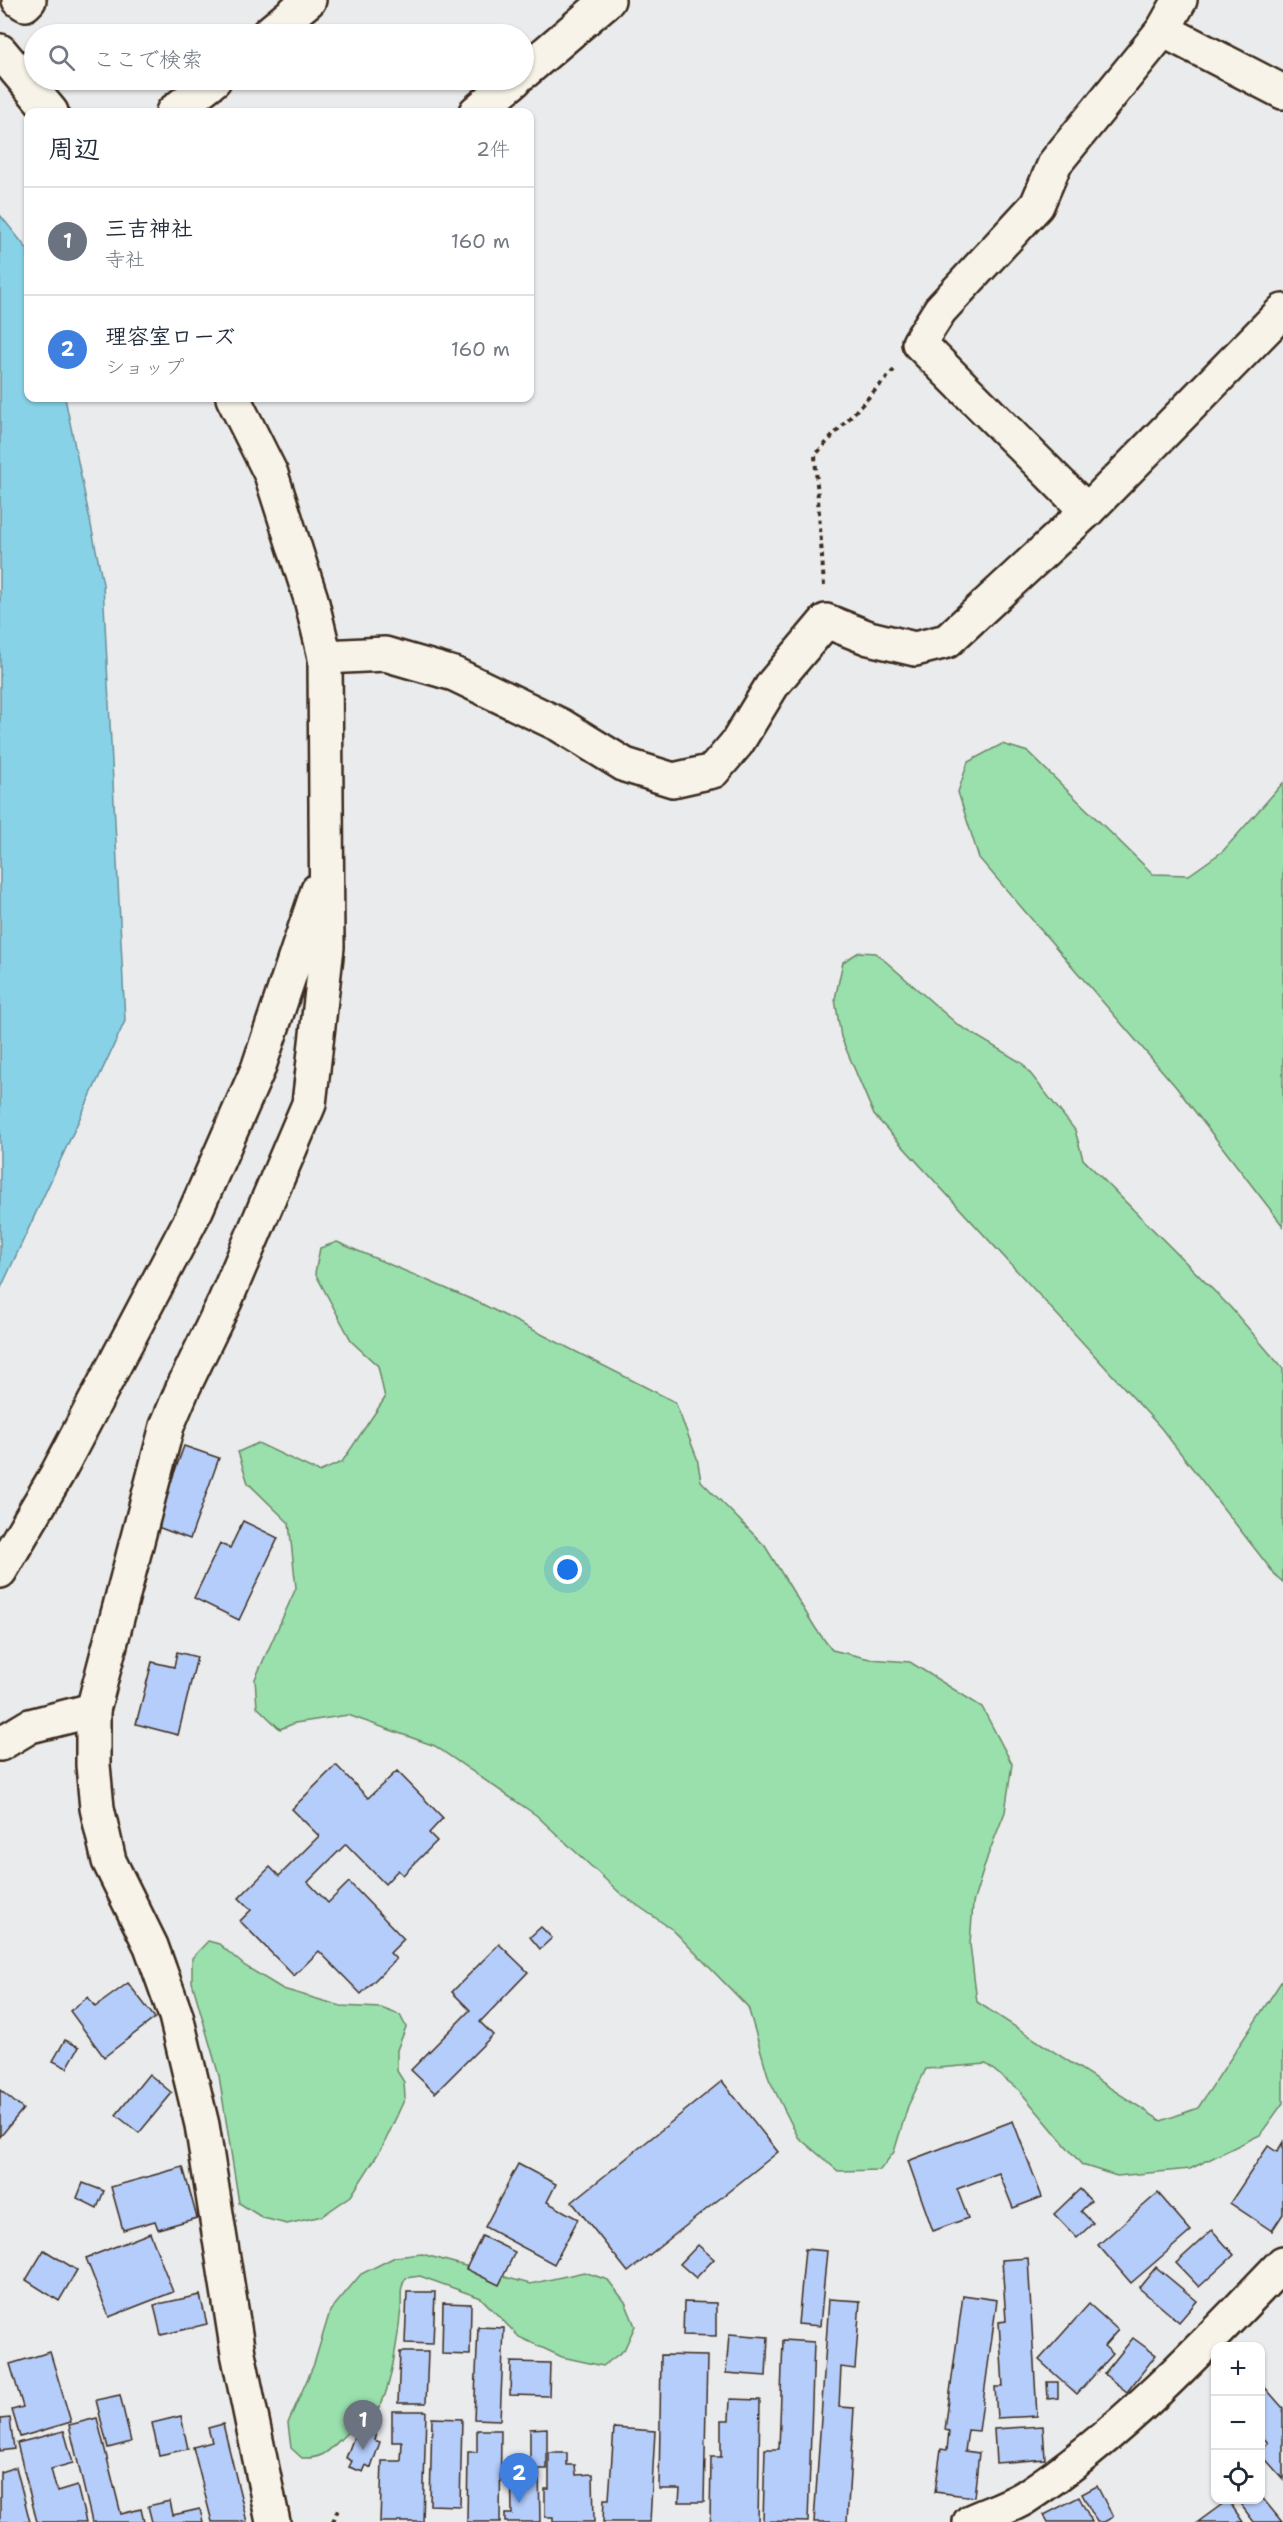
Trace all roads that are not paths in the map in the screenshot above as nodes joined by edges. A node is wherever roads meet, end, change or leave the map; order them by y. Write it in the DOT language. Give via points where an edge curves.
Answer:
graph roads {
  1 [pos="19,0"];
  2 [pos="29,0"];
  3 [pos="309,0"];
  4 [pos="608,0"];
  5 [pos="1180,0"];
  6 [pos="280,24"];
  7 [pos="1163,30"];
  8 [pos="0,51"];
  9 [pos="534,63"];
  10 [pos="24,80"];
  11 [pos="33,90"];
  12 [pos="200,90"];
  13 [pos="503,90"];
  14 [pos="1283,92"];
  15 [pos="48,108"];
  16 [pos="178,108"];
  17 [pos="481,108"];
  18 [pos="1283,310"];
  19 [pos="235,402"];
  20 [pos="1087,511"];
  21 [pos="324,657"];
  22 [pos="326,866"];
  23 [pos="0,1571"];
  24 [pos="93,1710"];
  25 [pos="0,1744"];
  26 [pos="1283,2263"];
  27 [pos="273,2522"];
  28 [pos="970,2522"];
  1 -- 2 [label="street" via="25,4"];
  3 -- 6 [label="street"];
  4 -- 9 [label="street"];
  5 -- 7 [label="street"];
  7 -- 14 [label="street"];
  7 -- 20 [label="street" via="1055,163 1037,205 940,310 919,343"];
  8 -- 10 [label="street"];
  11 -- 15 [label="street"];
  12 -- 16 [label="street"];
  13 -- 17 [label="street"];
  18 -- 20 [label="street"];
  19 -- 21 [label="street" via="271,474 311,599"];
  20 -- 21 [label="street" via="947,641 915,650 826,621 774,684 713,771 673,780 625,765 561,725 454,674 385,654"];
  21 -- 22 [label="street"];
  22 -- 23 [label="street" via="258,1069 196,1210 57,1474"];
  22 -- 24 [label="street" via="327,947 309,1104 167,1426"];
  24 -- 25 [label="street" via="30,1726"];
  24 -- 27 [label="street" via="97,1808 109,1861 152,1946 176,2016 202,2125 238,2353"];
  26 -- 28 [label="street" via="1219,2330 1095,2447 1022,2499"];
}
